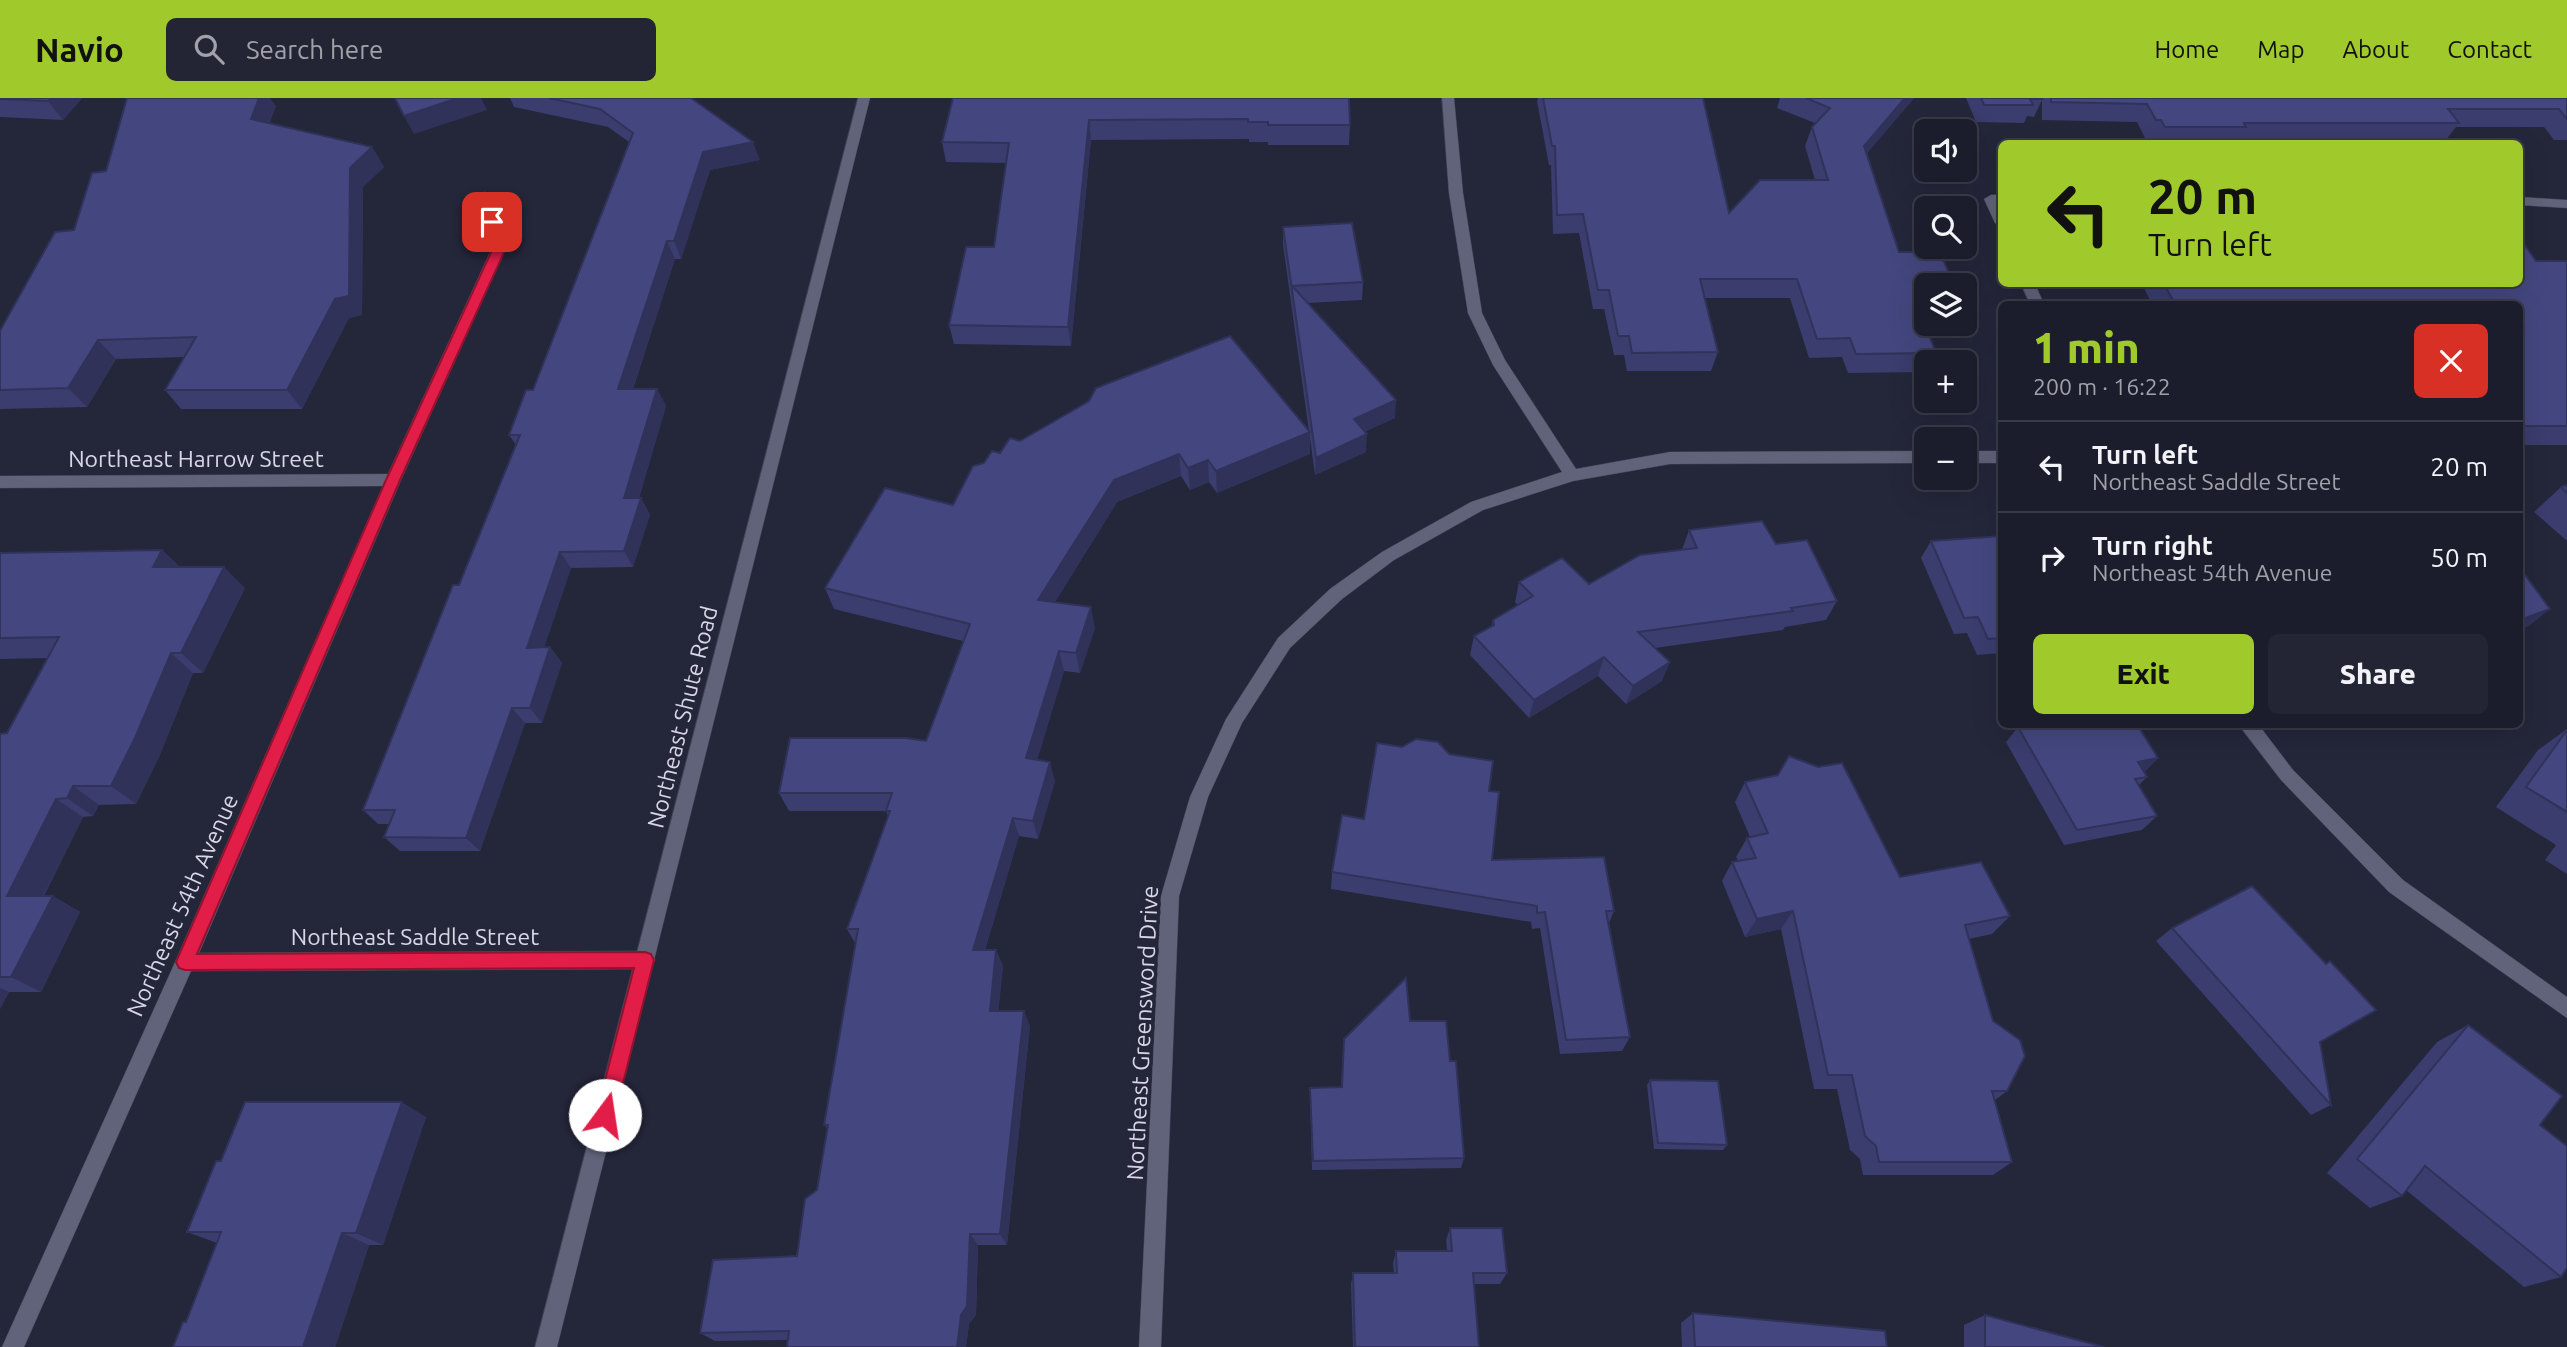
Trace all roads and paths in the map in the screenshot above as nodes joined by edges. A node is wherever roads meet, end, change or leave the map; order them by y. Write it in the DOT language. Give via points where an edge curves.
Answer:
graph roads {
  1 [pos="864,98"];
  2 [pos="1448,98"];
  3 [pos="485,196"];
  4 [pos="2523,201"];
  5 [pos="2567,204"];
  6 [pos="1914,457"];
  7 [pos="1977,457"];
  8 [pos="1998,457"];
  9 [pos="1572,475"];
  10 [pos="393,480"];
  11 [pos="0,482"];
  12 [pos="2249,728"];
  13 [pos="645,960"];
  14 [pos="185,962"];
  15 [pos="2567,1009"];
  16 [pos="13,1347"];
  17 [pos="546,1347"];
  18 [pos="1150,1347"];
  1 -- 13 [label="street, Northeast Shute Road"];
  2 -- 9 [label="street" via="1456,193 1475,313 1497,361"];
  3 -- 10 [label="street, Northeast 54th Avenue" via="499,248"];
  4 -- 5 [label="street"];
  6 -- 9 [label="street, Northeast Greensword Drive" via="1670,458"];
  7 -- 8 [label="street"];
  9 -- 18 [label="street, Northeast Greensword Drive" via="1477,506 1388,556 1336,594 1284,643 1235,719 1199,797 1170,896"];
  10 -- 11 [label="street, Northeast Harrow Street"];
  10 -- 14 [label="street, Northeast 54th Avenue"];
  12 -- 15 [label="street" via="2287,775 2396,886"];
  13 -- 14 [label="street, Northeast Saddle Street"];
  13 -- 17 [label="street, Northeast Shute Road"];
  14 -- 16 [label="street, Northeast 54th Avenue"];
}
